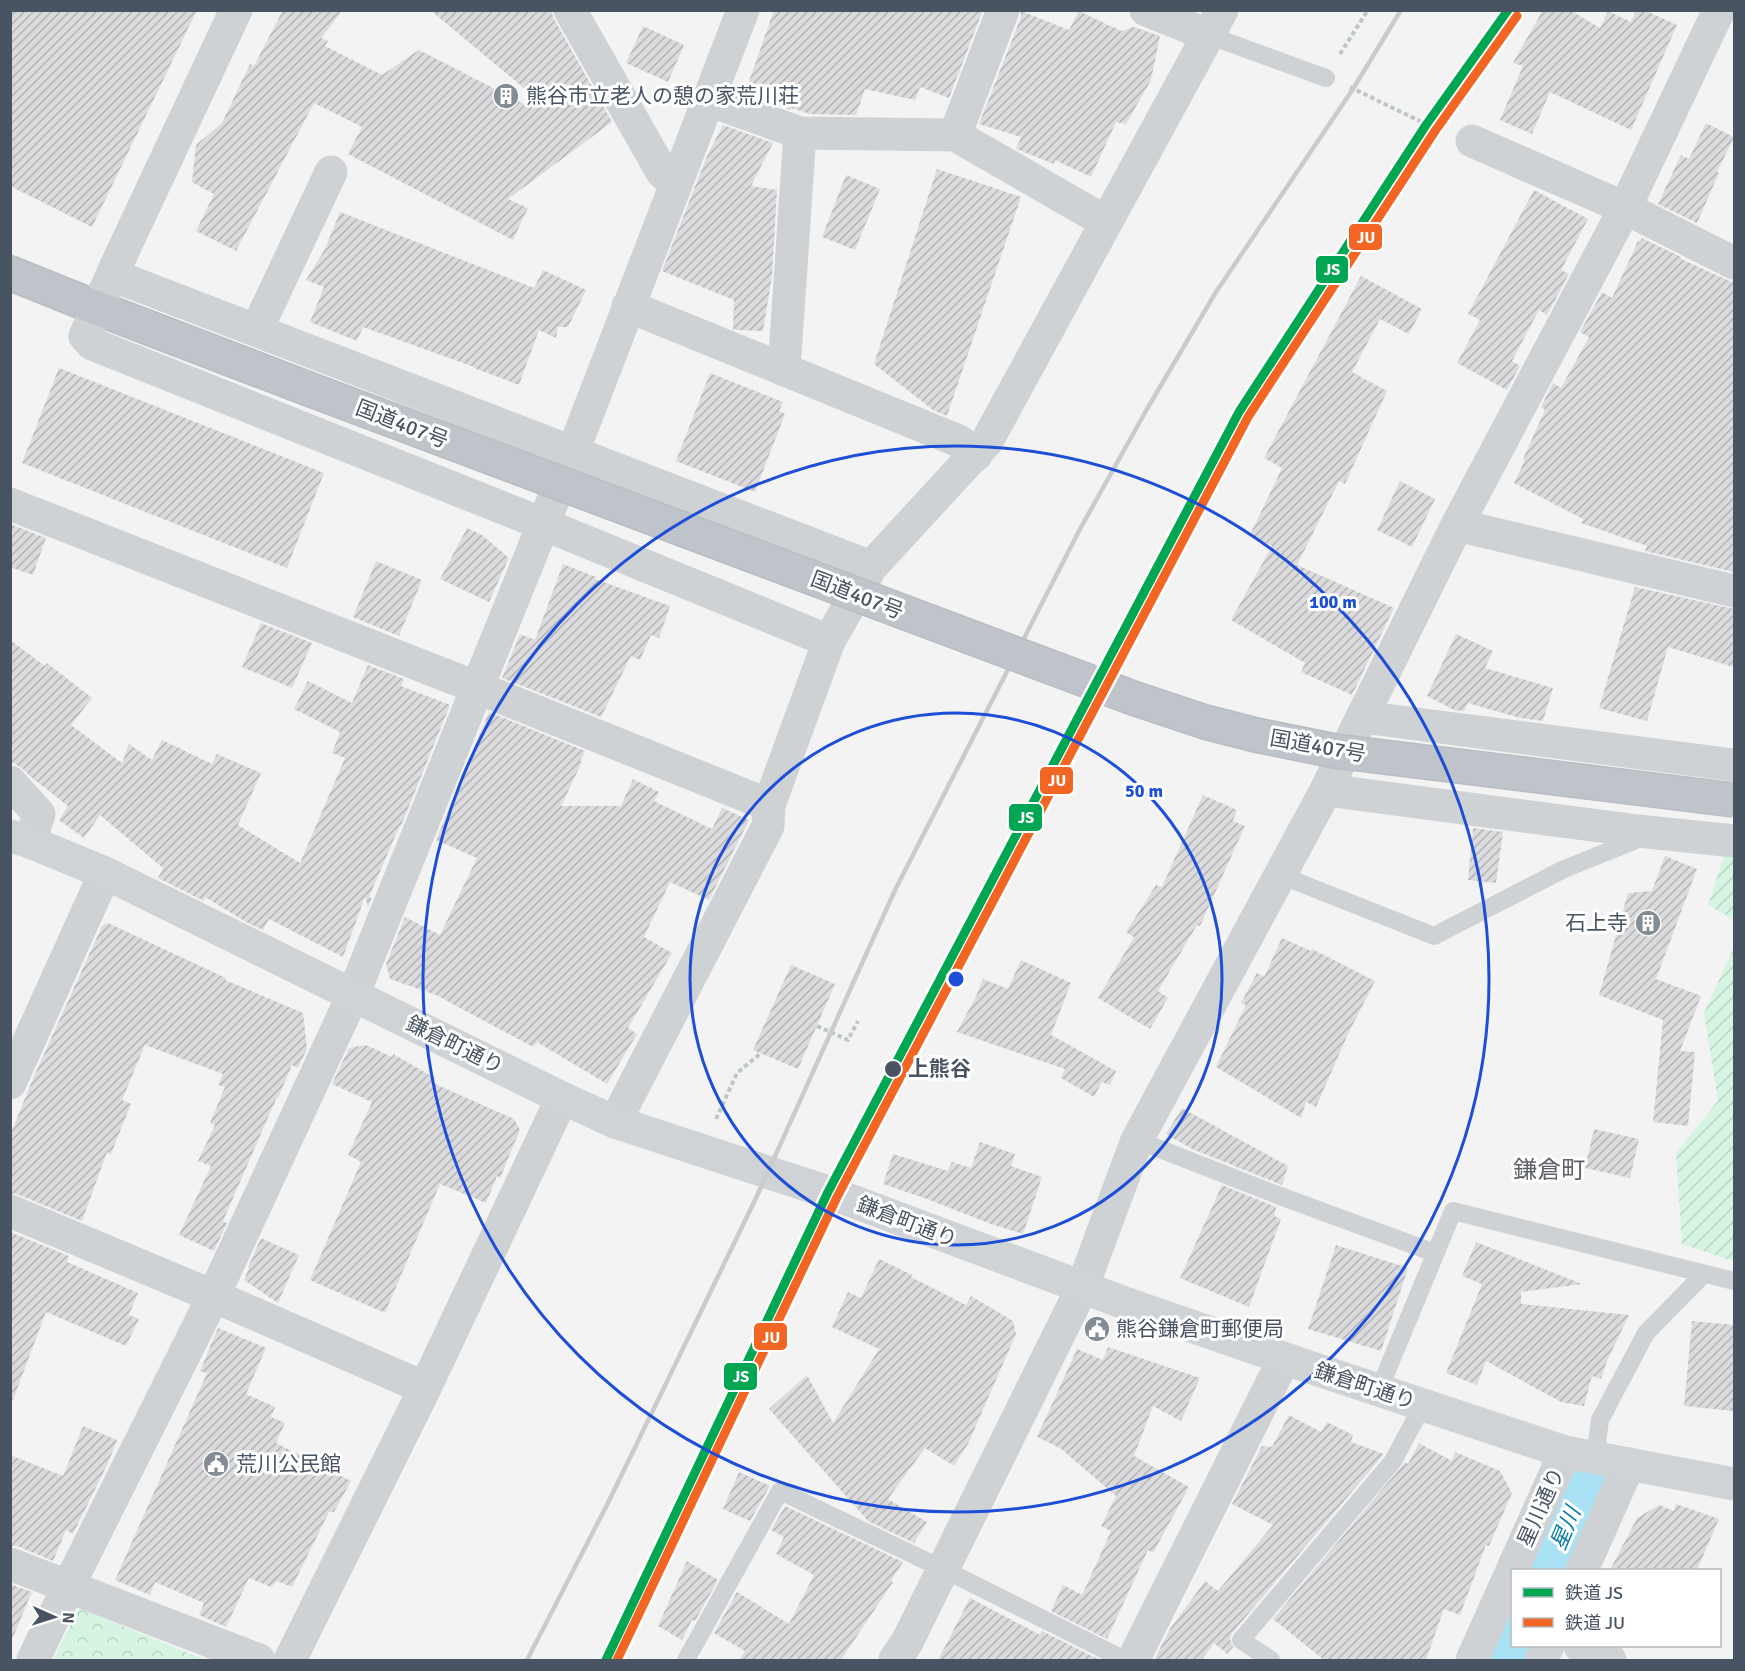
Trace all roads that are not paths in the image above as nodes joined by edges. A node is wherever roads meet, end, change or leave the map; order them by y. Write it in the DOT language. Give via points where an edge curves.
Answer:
graph roads {
  1 [pos="236,10"];
  2 [pos="570,10"];
  3 [pos="743,10"];
  4 [pos="1003,10"];
  5 [pos="1146,10"];
  6 [pos="1719,10"];
  7 [pos="1215,23"];
  8 [pos="1326,78"];
  9 [pos="708,100"];
  10 [pos="800,133"];
  11 [pos="955,135"];
  12 [pos="1472,141"];
  13 [pos="331,172"];
  14 [pos="675,184"];
  15 [pos="1625,208"];
  16 [pos="1106,222"];
  17 [pos="1734,262"];
  18 [pos="10,273"];
  19 [pos="112,275"];
  20 [pos="628,306"];
  21 [pos="97,308"];
  22 [pos="257,329"];
  23 [pos="784,370"];
  24 [pos="572,451"];
  25 [pos="976,455"];
  26 [pos="10,504"];
  27 [pos="543,524"];
  28 [pos="1456,525"];
  29 [pos="871,567"];
  30 [pos="1734,591"];
  31 [pos="830,641"];
  32 [pos="478,688"];
  33 [pos="1362,717"];
  34 [pos="1734,765"];
  35 [pos="10,782"];
  36 [pos="1326,790"];
  37 [pos="1734,800"];
  38 [pos="769,805"];
  39 [pos="1638,831"];
  40 [pos="20,839"];
  41 [pos="1734,841"];
  42 [pos="105,873"];
  43 [pos="1280,875"];
  44 [pos="353,995"];
  45 [pos="10,1083"];
  46 [pos="562,1098"];
  47 [pos="615,1122"];
  48 [pos="1137,1140"];
  49 [pos="10,1211"];
  50 [pos="1435,1252"];
  51 [pos="1704,1274"];
  52 [pos="1734,1281"];
  53 [pos="1082,1288"];
  54 [pos="213,1296"];
  55 [pos="1284,1359"];
  56 [pos="425,1388"];
  57 [pos="1379,1390"];
  58 [pos="1424,1405"];
  59 [pos="1580,1455"];
  60 [pos="1629,1464"];
  61 [pos="1734,1484"];
  62 [pos="10,1564"];
  63 [pos="943,1569"];
  64 [pos="1520,1569"];
  65 [pos="1582,1569"];
  66 [pos="1511,1586"];
  67 [pos="68,1587"];
  68 [pos="1582,1647"];
  69 [pos="33,1660"];
  70 [pos="259,1660"];
  71 [pos="291,1660"];
  72 [pos="686,1660"];
  73 [pos="895,1660"];
  74 [pos="1125,1660"];
  75 [pos="1133,1660"];
  76 [pos="1271,1660"];
  77 [pos="1472,1660"];
  78 [pos="1610,1660"];
  1 -- 19 [label="street"];
  2 -- 14 [label="street" via="662,172"];
  3 -- 9 [label="street"];
  4 -- 11 [label="street"];
  5 -- 7 [label="street"];
  6 -- 15 [label="street"];
  7 -- 8 [label="lane"];
  7 -- 16 [label="street"];
  9 -- 10 [label="street"];
  9 -- 14 [label="street"];
  10 -- 11 [label="street"];
  10 -- 23 [label="street"];
  11 -- 16 [label="street"];
  12 -- 15 [label="street"];
  13 -- 22 [label="street"];
  14 -- 20 [label="street"];
  15 -- 17 [label="street"];
  15 -- 28 [label="street"];
  16 -- 25 [label="street"];
  18 -- 21 [label="highway, 国道407号"];
  19 -- 21 [label="street"];
  19 -- 22 [label="street"];
  20 -- 23 [label="street"];
  20 -- 24 [label="street"];
  21 -- 27 [label="street" via="85,336 92,344"];
  21 -- 37 [label="highway, 国道407号, bridge" via="1205,722 1335,751"];
  22 -- 24 [label="street"];
  23 -- 25 [label="street" via="959,441"];
  24 -- 27 [label="street"];
  24 -- 29 [label="street"];
  25 -- 29 [label="street"];
  26 -- 32 [label="street"];
  27 -- 31 [label="street"];
  27 -- 32 [label="street"];
  28 -- 30 [label="street"];
  28 -- 33 [label="street"];
  29 -- 31 [label="street"];
  31 -- 38 [label="street"];
  32 -- 38 [label="street"];
  32 -- 44 [label="street"];
  33 -- 34 [label="street"];
  33 -- 36 [label="street"];
  35 -- 40 [label="street" via="39,814"];
  36 -- 39 [label="street"];
  36 -- 43 [label="street"];
  38 -- 47 [label="street" via="768,826"];
  39 -- 41 [label="street"];
  39 -- 43 [label="lane" via="1634,841 1564,869 1434,936"];
  40 -- 42 [label="street, 鎌倉町通り"];
  42 -- 44 [label="street, 鎌倉町通り"];
  42 -- 45 [label="street"];
  43 -- 48 [label="street"];
  44 -- 46 [label="street, 鎌倉町通り"];
  44 -- 54 [label="street"];
  46 -- 47 [label="street, 鎌倉町通り"];
  46 -- 56 [label="street"];
  47 -- 53 [label="street, 鎌倉町通り" via="828,1192"];
  48 -- 50 [label="lane"];
  48 -- 53 [label="street"];
  49 -- 54 [label="street"];
  50 -- 51 [label="lane" via="1453,1211"];
  50 -- 57 [label="lane"];
  51 -- 52 [label="lane"];
  51 -- 59 [label="lane" via="1646,1333"];
  53 -- 55 [label="street, 鎌倉町通り"];
  53 -- 63 [label="street"];
  54 -- 56 [label="street"];
  54 -- 67 [label="street"];
  55 -- 57 [label="street, 鎌倉町通り"];
  55 -- 75 [label="street"];
  56 -- 71 [label="street"];
  57 -- 58 [label="street, 鎌倉町通り"];
  58 -- 59 [label="street, 鎌倉町通り"];
  58 -- 76 [label="lane" via="1393,1461 1241,1640"];
  59 -- 60 [label="street, 鎌倉町通り"];
  59 -- 64 [label="street, 星川通り"];
  60 -- 61 [label="street, 鎌倉町通り"];
  60 -- 65 [label="street"];
  62 -- 67 [label="street"];
  63 -- 72 [label="lane" via="780,1491"];
  63 -- 73 [label="street"];
  63 -- 74 [label="lane"];
  66 -- 77 [label="street, 星川通り"];
  67 -- 69 [label="street"];
  67 -- 70 [label="street"];
  68 -- 78 [label="street"];
}
